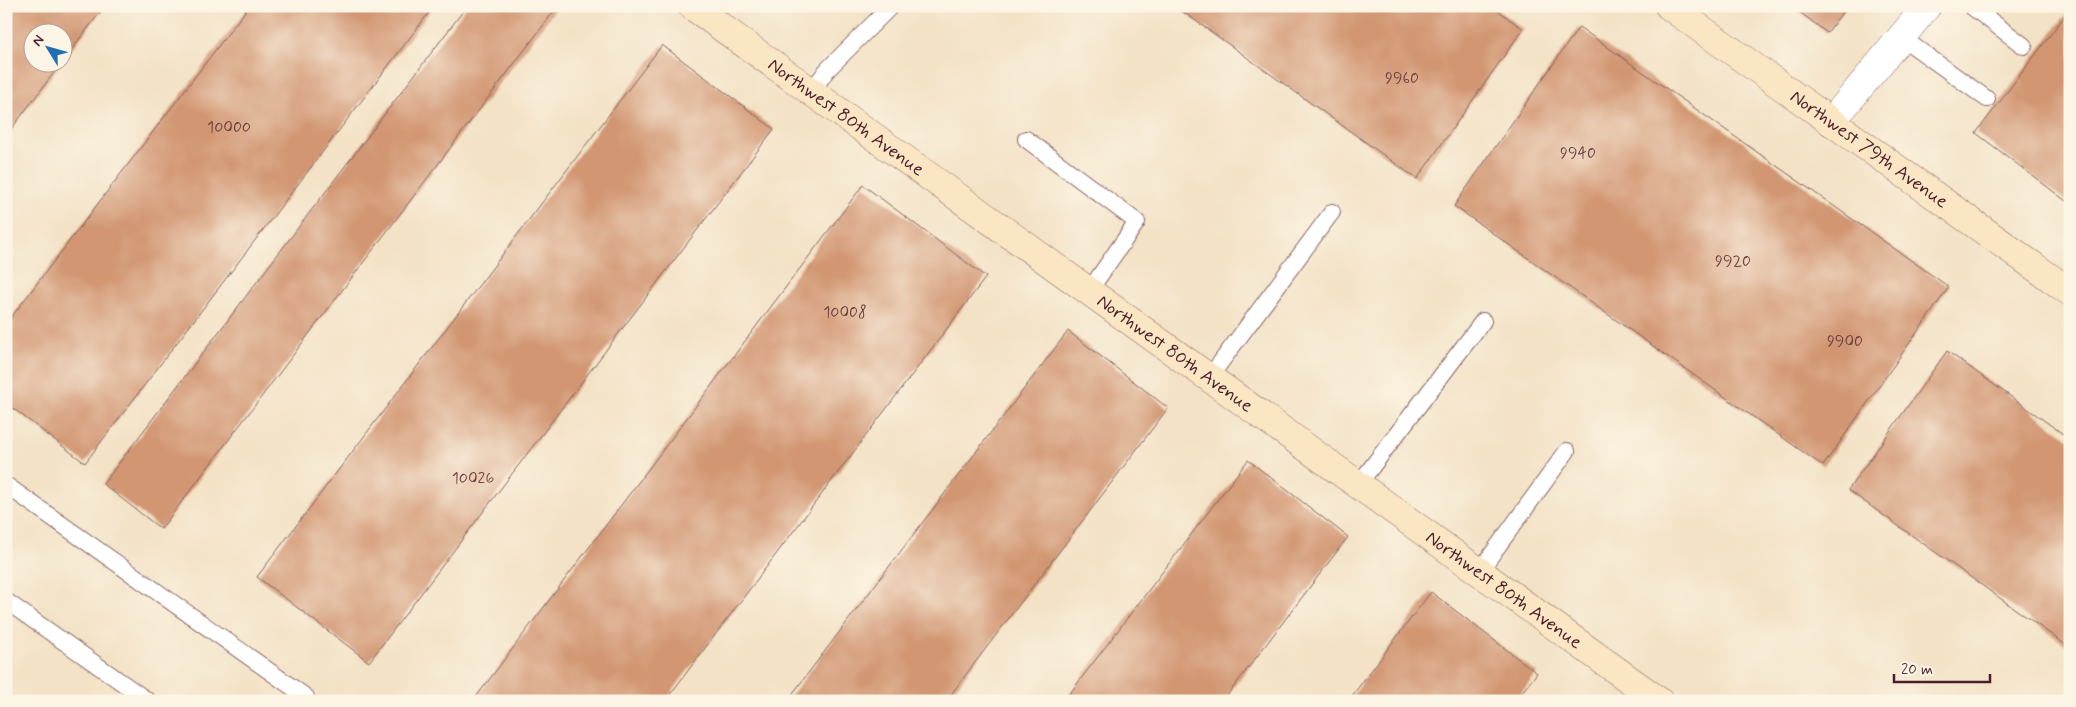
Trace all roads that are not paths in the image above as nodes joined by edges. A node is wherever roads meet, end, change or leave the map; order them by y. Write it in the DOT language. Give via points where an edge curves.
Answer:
graph roads {
  1 [pos="891,6"];
  2 [pos="1669,6"];
  3 [pos="1928,6"];
  4 [pos="1972,6"];
  5 [pos="708,11"];
  6 [pos="1902,37"];
  7 [pos="2024,46"];
  8 [pos="811,92"];
  9 [pos="1987,99"];
  10 [pos="1831,122"];
  11 [pos="1026,139"];
  12 [pos="1332,212"];
  13 [pos="1089,291"];
  14 [pos="2070,292"];
  15 [pos="1482,321"];
  16 [pos="1209,378"];
  17 [pos="1567,451"];
  18 [pos="1358,484"];
  19 [pos="6,485"];
  20 [pos="1479,572"];
  21 [pos="6,601"];
  22 [pos="307,699"];
  23 [pos="148,701"];
  24 [pos="1659,701"];
  1 -- 8 [label="lane" via="827,70"];
  2 -- 10 [label="street, Northwest 79th Avenue"];
  3 -- 6 [label="street"];
  4 -- 7 [label="lane"];
  5 -- 8 [label="street, Northwest 80th Avenue"];
  6 -- 9 [label="lane"];
  6 -- 10 [label="street"];
  8 -- 13 [label="street, Northwest 80th Avenue"];
  10 -- 14 [label="street, Northwest 79th Avenue"];
  11 -- 13 [label="lane" via="1137,222"];
  12 -- 16 [label="lane"];
  13 -- 16 [label="street, Northwest 80th Avenue"];
  15 -- 18 [label="lane"];
  16 -- 18 [label="street, Northwest 80th Avenue"];
  17 -- 20 [label="lane"];
  18 -- 20 [label="street, Northwest 80th Avenue"];
  19 -- 22 [label="lane"];
  20 -- 24 [label="street, Northwest 80th Avenue"];
  21 -- 23 [label="lane"];
}
